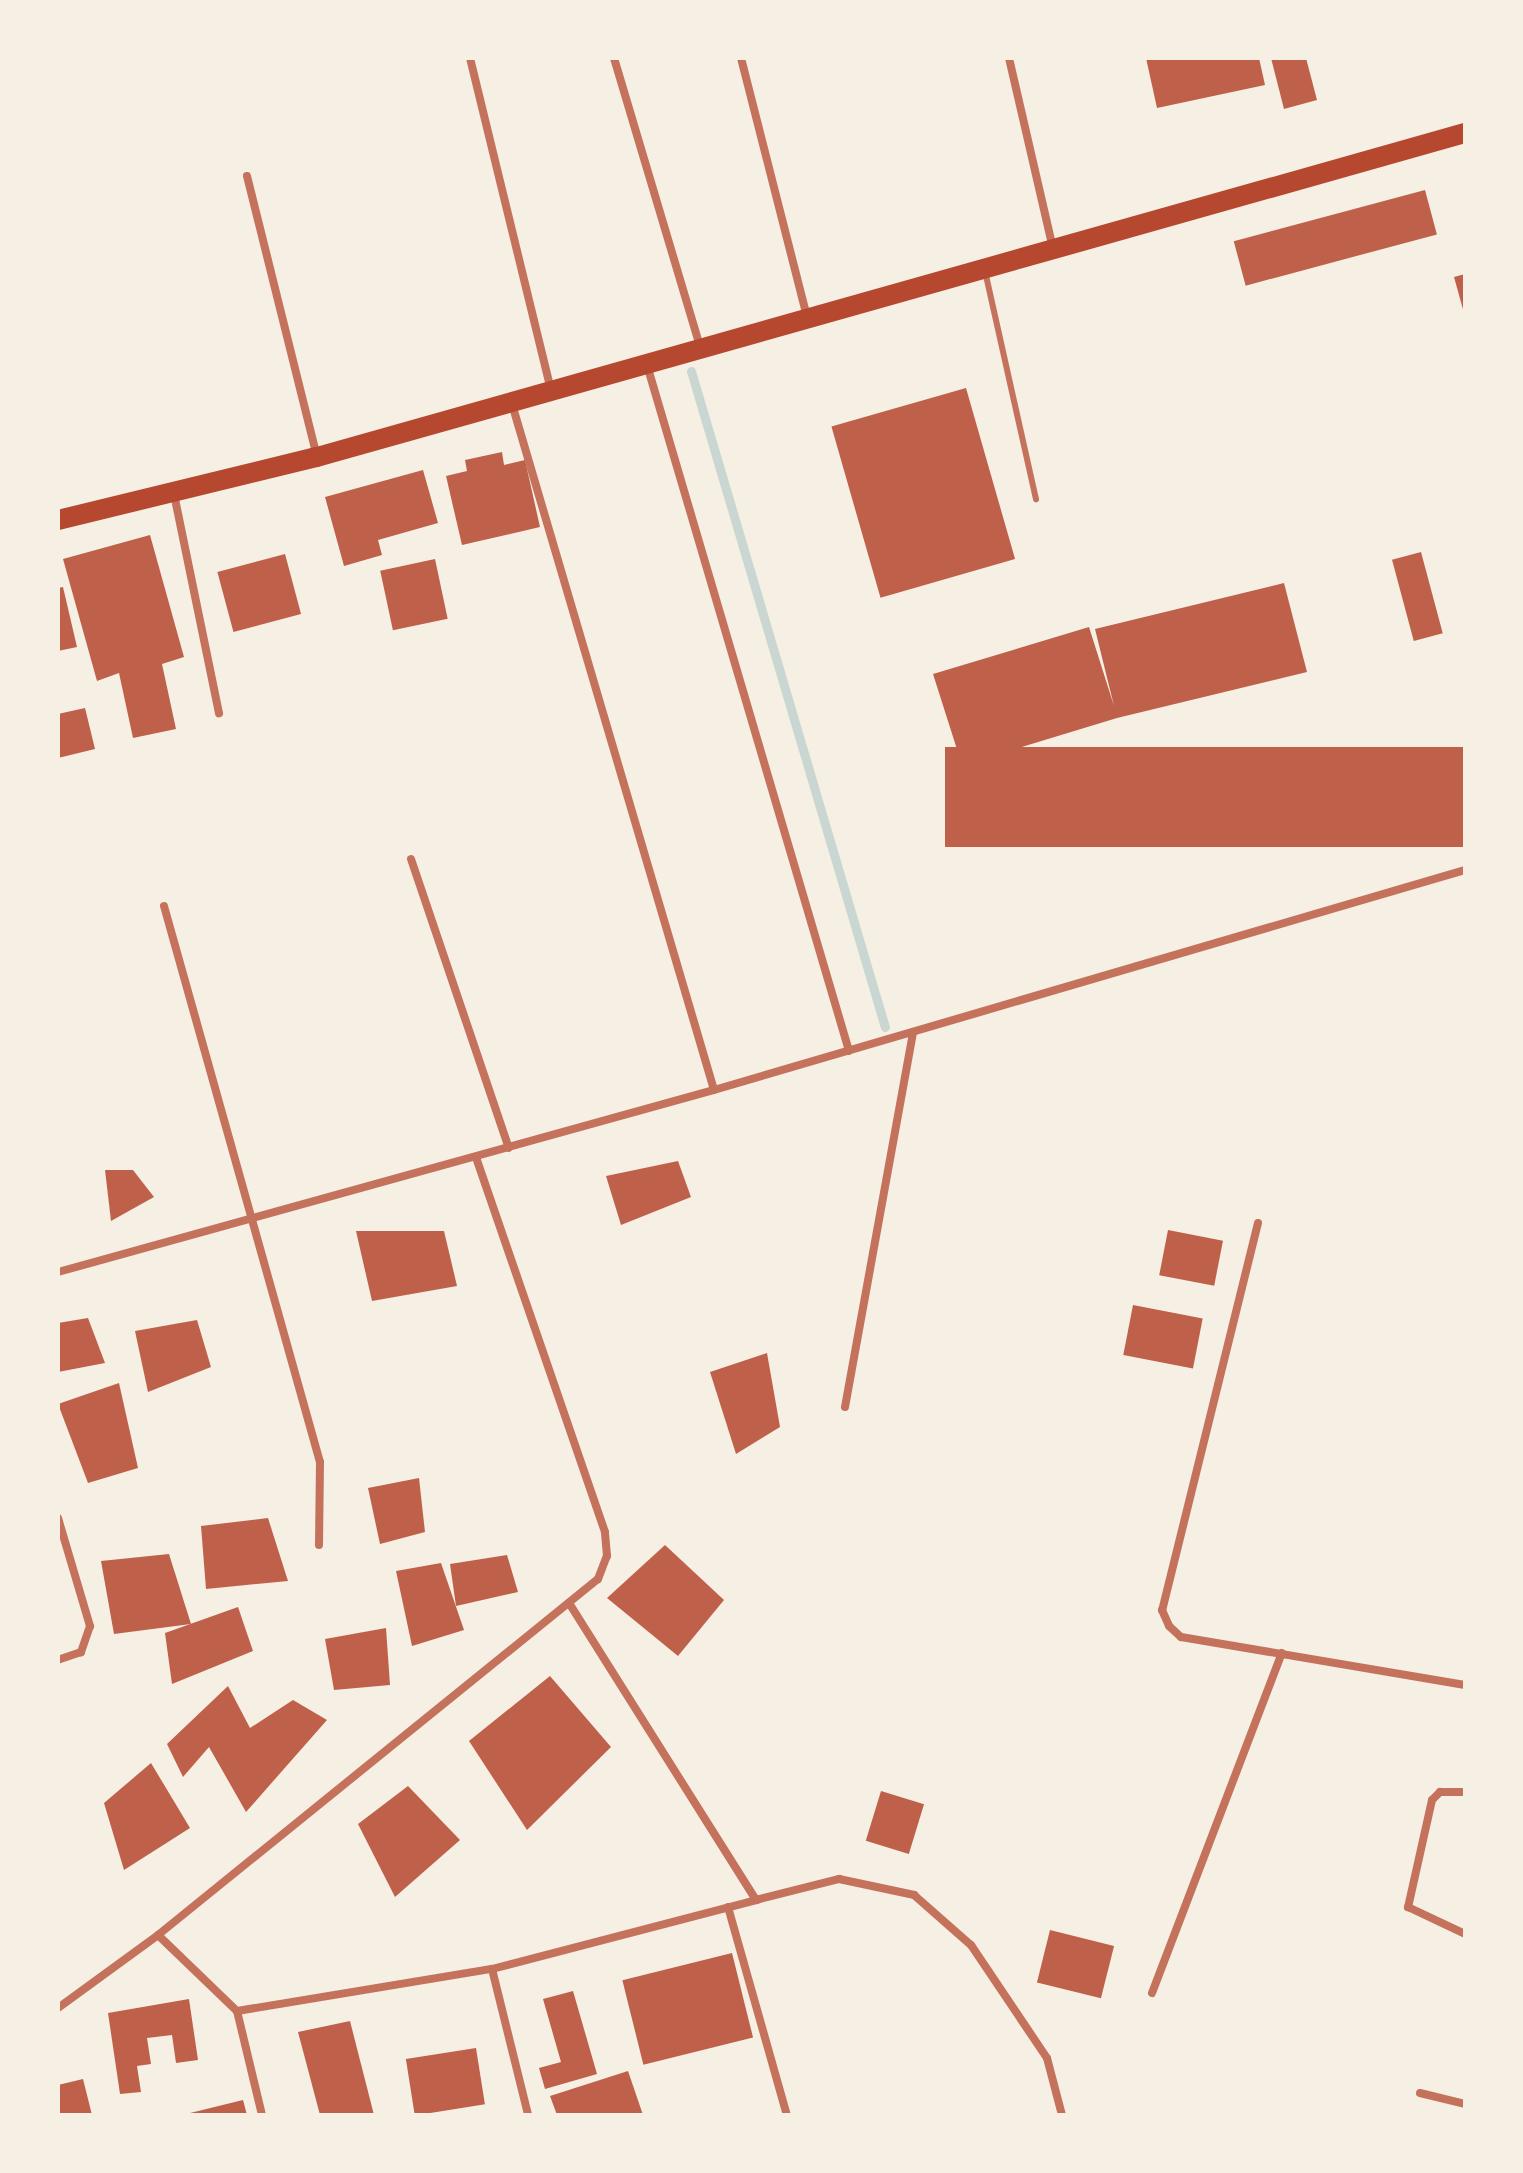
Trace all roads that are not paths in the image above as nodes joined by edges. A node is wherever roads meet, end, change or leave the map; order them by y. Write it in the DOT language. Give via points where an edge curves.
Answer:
graph roads {
  1 [pos="470,58"];
  2 [pos="614,58"];
  3 [pos="741,58"];
  4 [pos="1009,58"];
  5 [pos="1465,133"];
  6 [pos="247,176"];
  7 [pos="1053,249"];
  8 [pos="984,268"];
  9 [pos="807,316"];
  10 [pos="700,347"];
  11 [pos="647,363"];
  12 [pos="551,390"];
  13 [pos="511,403"];
  14 [pos="317,457"];
  15 [pos="173,491"];
  16 [pos="1036,499"];
  17 [pos="58,520"];
  18 [pos="219,713"];
  19 [pos="411,859"];
  20 [pos="1465,870"];
  21 [pos="164,906"];
  22 [pos="913,1032"];
  23 [pos="849,1051"];
  24 [pos="714,1090"];
  25 [pos="509,1148"];
  26 [pos="476,1158"];
  27 [pos="254,1219"];
  28 [pos="1258,1223"];
  29 [pos="58,1272"];
  30 [pos="845,1407"];
  31 [pos="58,1518"];
  32 [pos="319,1545"];
  33 [pos="569,1603"];
  34 [pos="1282,1653"];
  35 [pos="58,1660"];
  36 [pos="1465,1685"];
  37 [pos="1465,1792"];
  38 [pos="756,1900"];
  39 [pos="728,1907"];
  40 [pos="1465,1934"];
  41 [pos="158,1935"];
  42 [pos="492,1969"];
  43 [pos="1152,1993"];
  44 [pos="58,2008"];
  45 [pos="237,2011"];
  46 [pos="1420,2093"];
  47 [pos="1465,2104"];
  48 [pos="262,2115"];
  49 [pos="528,2115"];
  50 [pos="787,2115"];
  51 [pos="1062,2115"];
  1 -- 12 [label="street"];
  2 -- 10 [label="street"];
  3 -- 9 [label="street"];
  4 -- 7 [label="street"];
  5 -- 7 [label="main road"];
  6 -- 14 [label="street"];
  7 -- 8 [label="main road"];
  8 -- 9 [label="main road"];
  8 -- 16 [label="lane"];
  9 -- 10 [label="main road"];
  10 -- 11 [label="main road"];
  11 -- 12 [label="main road"];
  11 -- 23 [label="street"];
  12 -- 13 [label="main road"];
  13 -- 14 [label="main road"];
  13 -- 24 [label="street"];
  14 -- 15 [label="main road"];
  15 -- 17 [label="main road"];
  15 -- 18 [label="street"];
  19 -- 25 [label="street"];
  20 -- 22 [label="street"];
  21 -- 27 [label="street"];
  22 -- 23 [label="street"];
  22 -- 30 [label="street"];
  23 -- 24 [label="street"];
  24 -- 25 [label="street"];
  25 -- 26 [label="street"];
  26 -- 27 [label="street"];
  26 -- 33 [label="street" via="605,1532 607,1556 598,1579"];
  27 -- 29 [label="street"];
  27 -- 32 [label="street" via="320,1462"];
  28 -- 34 [label="street" via="1162,1610 1181,1637"];
  31 -- 35 [label="street" via="90,1626 81,1652"];
  33 -- 38 [label="street"];
  33 -- 41 [label="street"];
  34 -- 36 [label="street"];
  34 -- 43 [label="street"];
  37 -- 40 [label="street" via="1440,1792 1432,1800 1408,1907"];
  38 -- 39 [label="street"];
  38 -- 51 [label="street" via="839,1879 914,1895 979,1958 1047,2058"];
  39 -- 42 [label="street"];
  39 -- 50 [label="street"];
  41 -- 44 [label="street"];
  41 -- 45 [label="street"];
  42 -- 45 [label="street"];
  42 -- 49 [label="street"];
  45 -- 48 [label="street"];
  46 -- 47 [label="street"];
}
